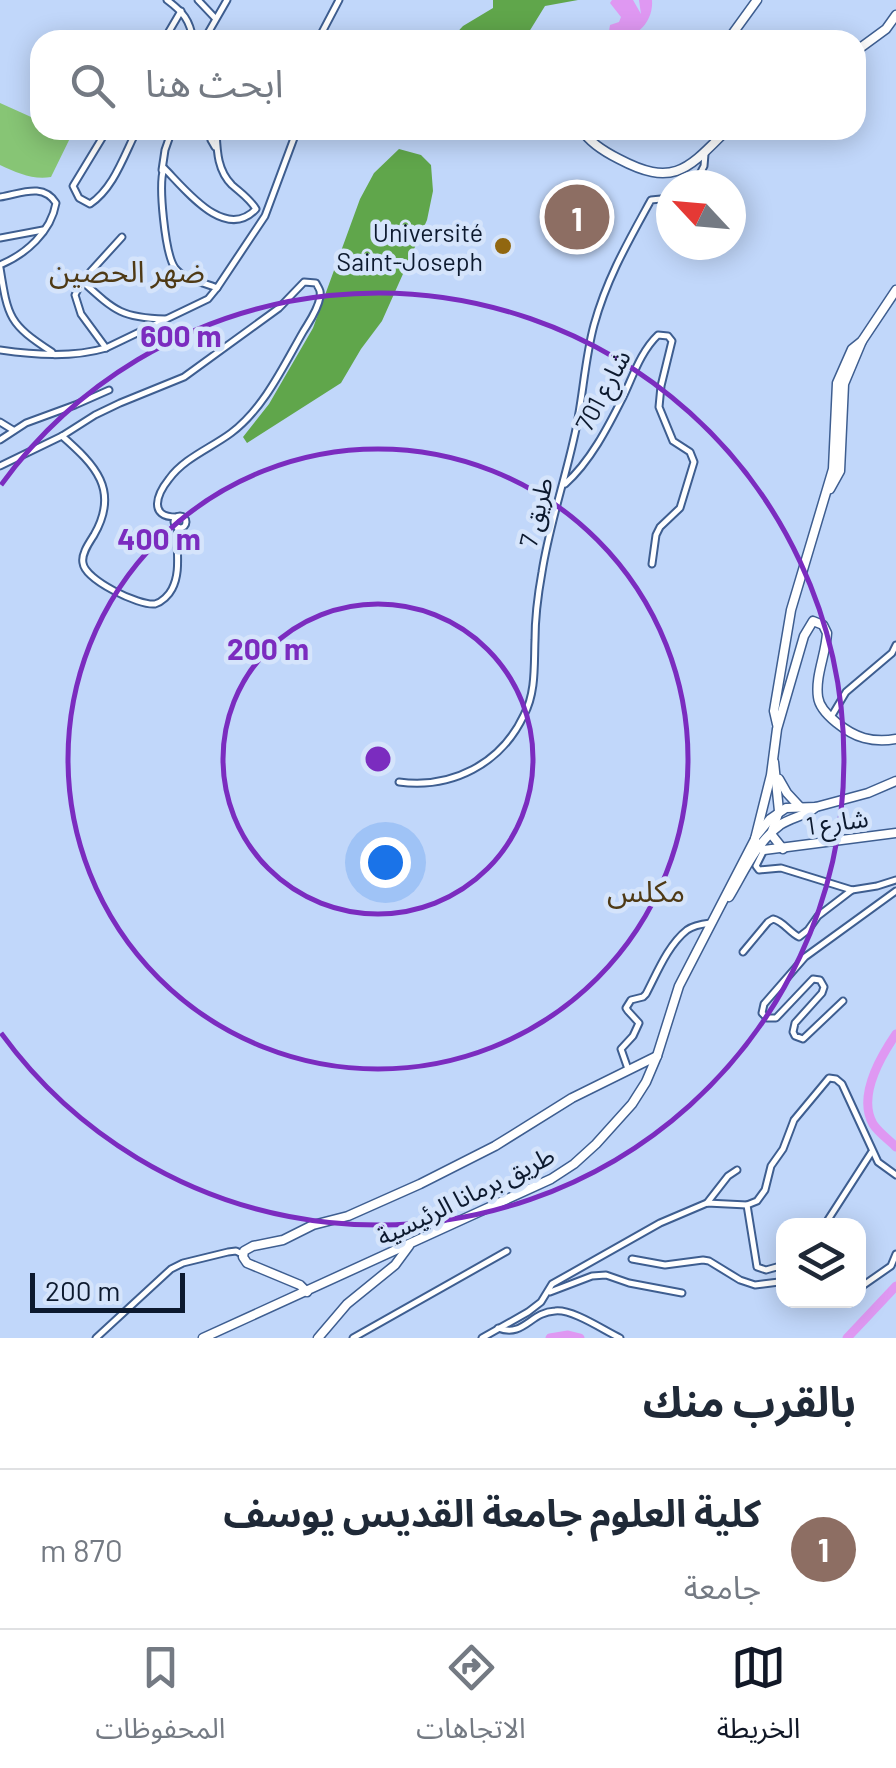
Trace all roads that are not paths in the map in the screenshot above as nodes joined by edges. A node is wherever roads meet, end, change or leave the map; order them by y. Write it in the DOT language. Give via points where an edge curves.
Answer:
graph roads {
  1 [pos="167,0"];
  2 [pos="198,0"];
  3 [pos="339,0"];
  4 [pos="756,0"];
  5 [pos="225,1"];
  6 [pos="181,10"];
  7 [pos="896,15"];
  8 [pos="215,18"];
  9 [pos="170,30"];
  10 [pos="191,30"];
  11 [pos="209,30"];
  12 [pos="323,30"];
  13 [pos="735,30"];
  14 [pos="866,43"];
  15 [pos="101,140"];
  16 [pos="132,140"];
  17 [pos="168,140"];
  18 [pos="215,140"];
  19 [pos="293,140"];
  20 [pos="590,140"];
  21 [pos="718,140"];
  22 [pos="705,154"];
  23 [pos="162,170"];
  24 [pos="702,170"];
  25 [pos="0,197"];
  26 [pos="656,199"];
  27 [pos="46,229"];
  28 [pos="122,237"];
  29 [pos="0,238"];
  30 [pos="0,267"];
  31 [pos="82,281"];
  32 [pos="217,288"];
  33 [pos="896,290"];
  34 [pos="168,319"];
  35 [pos="106,348"];
  36 [pos="0,350"];
  37 [pos="55,353"];
  38 [pos="108,390"];
  39 [pos="0,422"];
  40 [pos="13,430"];
  41 [pos="62,436"];
  42 [pos="0,440"];
  43 [pos="0,466"];
  44 [pos="562,486"];
  45 [pos="652,564"];
  46 [pos="896,644"];
  47 [pos="894,655"];
  48 [pos="832,717"];
  49 [pos="778,729"];
  50 [pos="896,739"];
  51 [pos="774,757"];
  52 [pos="777,774"];
  53 [pos="399,782"];
  54 [pos="896,782"];
  55 [pos="800,807"];
  56 [pos="816,807"];
  57 [pos="779,811"];
  58 [pos="896,833"];
  59 [pos="771,834"];
  60 [pos="759,845"];
  61 [pos="783,848"];
  62 [pos="896,880"];
  63 [pos="852,890"];
  64 [pos="896,891"];
  65 [pos="711,923"];
  66 [pos="743,952"];
  67 [pos="843,1001"];
  68 [pos="657,1056"];
  69 [pos="628,1071"];
  70 [pos="872,1150"];
  71 [pos="737,1170"];
  72 [pos="896,1176"];
  73 [pos="707,1203"];
  74 [pos="747,1205"];
  75 [pos="829,1218"];
  76 [pos="410,1243"];
  77 [pos="507,1251"];
  78 [pos="242,1254"];
  79 [pos="896,1254"];
  80 [pos="632,1259"];
  81 [pos="776,1267"];
  82 [pos="762,1270"];
  83 [pos="776,1279"];
  84 [pos="776,1283"];
  85 [pos="866,1283"];
  86 [pos="306,1292"];
  87 [pos="682,1292"];
  88 [pos="547,1294"];
  89 [pos="498,1328"];
  90 [pos="96,1338"];
  91 [pos="203,1338"];
  92 [pos="318,1338"];
  93 [pos="353,1338"];
  94 [pos="482,1338"];
  95 [pos="620,1338"];
  1 -- 6 [label="street"];
  2 -- 8 [label="street"];
  3 -- 12 [label="street"];
  4 -- 13 [label="street"];
  5 -- 8 [label="street"];
  6 -- 9 [label="street"];
  6 -- 10 [label="street"];
  7 -- 14 [label="street"];
  8 -- 11 [label="street"];
  15 -- 16 [label="street" via="74,186 90,204"];
  17 -- 23 [label="street"];
  18 -- 23 [label="street" via="223,174 256,209 247,217 218,216"];
  19 -- 32 [label="street" via="265,216"];
  20 -- 22 [label="street" via="653,173 675,172"];
  21 -- 22 [label="street"];
  22 -- 24 [label="street"];
  23 -- 32 [label="street" via="172,263 184,276"];
  25 -- 27 [label="street" via="31,190 51,194 56,203"];
  26 -- 44 [label="street, طريق 7" via="620,253 606,289"];
  27 -- 29 [label="street"];
  27 -- 30 [label="street"];
  28 -- 31 [label="street"];
  30 -- 37 [label="street" via="12,321"];
  31 -- 34 [label="street" via="121,314"];
  31 -- 35 [label="street" via="77,306"];
  32 -- 34 [label="street"];
  33 -- 49 [label="street" via="852,348 837,383 835,454 785,638 774,711"];
  34 -- 35 [label="street"];
  35 -- 37 [label="street"];
  36 -- 37 [label="street"];
  38 -- 40 [label="street"];
  39 -- 40 [label="street"];
  40 -- 42 [label="street"];
  41 -- 41 [label="street" via="89,461 106,505 84,554 85,570 139,602 161,602 172,591 178,528 187,522 163,516 161,490 176,470 232,432 274,384 317,306 316,283 304,282 184,378"];
  41 -- 43 [label="street"];
  44 -- 45 [label="street, شارع 701" via="594,448 648,344 668,336 660,414 694,462 680,508 656,535"];
  44 -- 53 [label="street, طريق 7" via="542,571 526,714 500,751 474,770 431,783"];
  46 -- 47 [label="street"];
  47 -- 48 [label="street" via="846,692"];
  48 -- 49 [label="street, طريق برمانا الرئيسية" via="817,694 827,633 813,622"];
  48 -- 50 [label="street" via="860,737"];
  49 -- 51 [label="street, طريق برمانا الرئيسية"];
  51 -- 52 [label="street"];
  51 -- 60 [label="street, طريق برمانا الرئيسية"];
  52 -- 55 [label="street"];
  52 -- 57 [label="street"];
  54 -- 56 [label="street"];
  55 -- 56 [label="street"];
  55 -- 57 [label="street"];
  56 -- 59 [label="street"];
  57 -- 59 [label="street"];
  57 -- 60 [label="street" via="766,823"];
  58 -- 61 [label="street, شارع 1"];
  59 -- 60 [label="street"];
  59 -- 61 [label="street"];
  60 -- 61 [label="street, شارع 1"];
  60 -- 63 [label="street" via="759,870 781,868"];
  60 -- 65 [label="street, طريق برمانا الرئيسية"];
  62 -- 63 [label="street"];
  63 -- 66 [label="street" via="804,936 773,919"];
  64 -- 67 [label="street" via="805,957 762,1013 776,1018 820,980 822,993 793,1029 804,1039"];
  65 -- 68 [label="street, طريق برمانا الرئيسية" via="679,986"];
  65 -- 69 [label="street" via="690,928 643,998 626,1008 640,1023 621,1050"];
  68 -- 69 [label="street"];
  68 -- 76 [label="street, طريق برمانا الرئيسية" via="633,1102 574,1164"];
  69 -- 78 [label="street" via="407,1190"];
  70 -- 72 [label="street"];
  70 -- 74 [label="street" via="842,1084 830,1078 794,1120 765,1190"];
  70 -- 75 [label="street"];
  71 -- 73 [label="street"];
  73 -- 74 [label="street"];
  73 -- 88 [label="street" via="552,1284"];
  74 -- 82 [label="street" via="754,1261"];
  76 -- 86 [label="street, طريق برمانا الرئيسية"];
  76 -- 92 [label="street"];
  77 -- 93 [label="street"];
  78 -- 86 [label="street"];
  78 -- 90 [label="street" via="178,1266"];
  79 -- 85 [label="street"];
  80 -- 84 [label="street" via="665,1266 709,1261 754,1285"];
  81 -- 82 [label="street"];
  82 -- 83 [label="street"];
  86 -- 91 [label="street, طريق برمانا الرئيسية"];
  87 -- 88 [label="street" via="592,1276"];
  88 -- 89 [label="street"];
  89 -- 94 [label="street"];
  89 -- 95 [label="street" via="514,1332 559,1311"];
}
